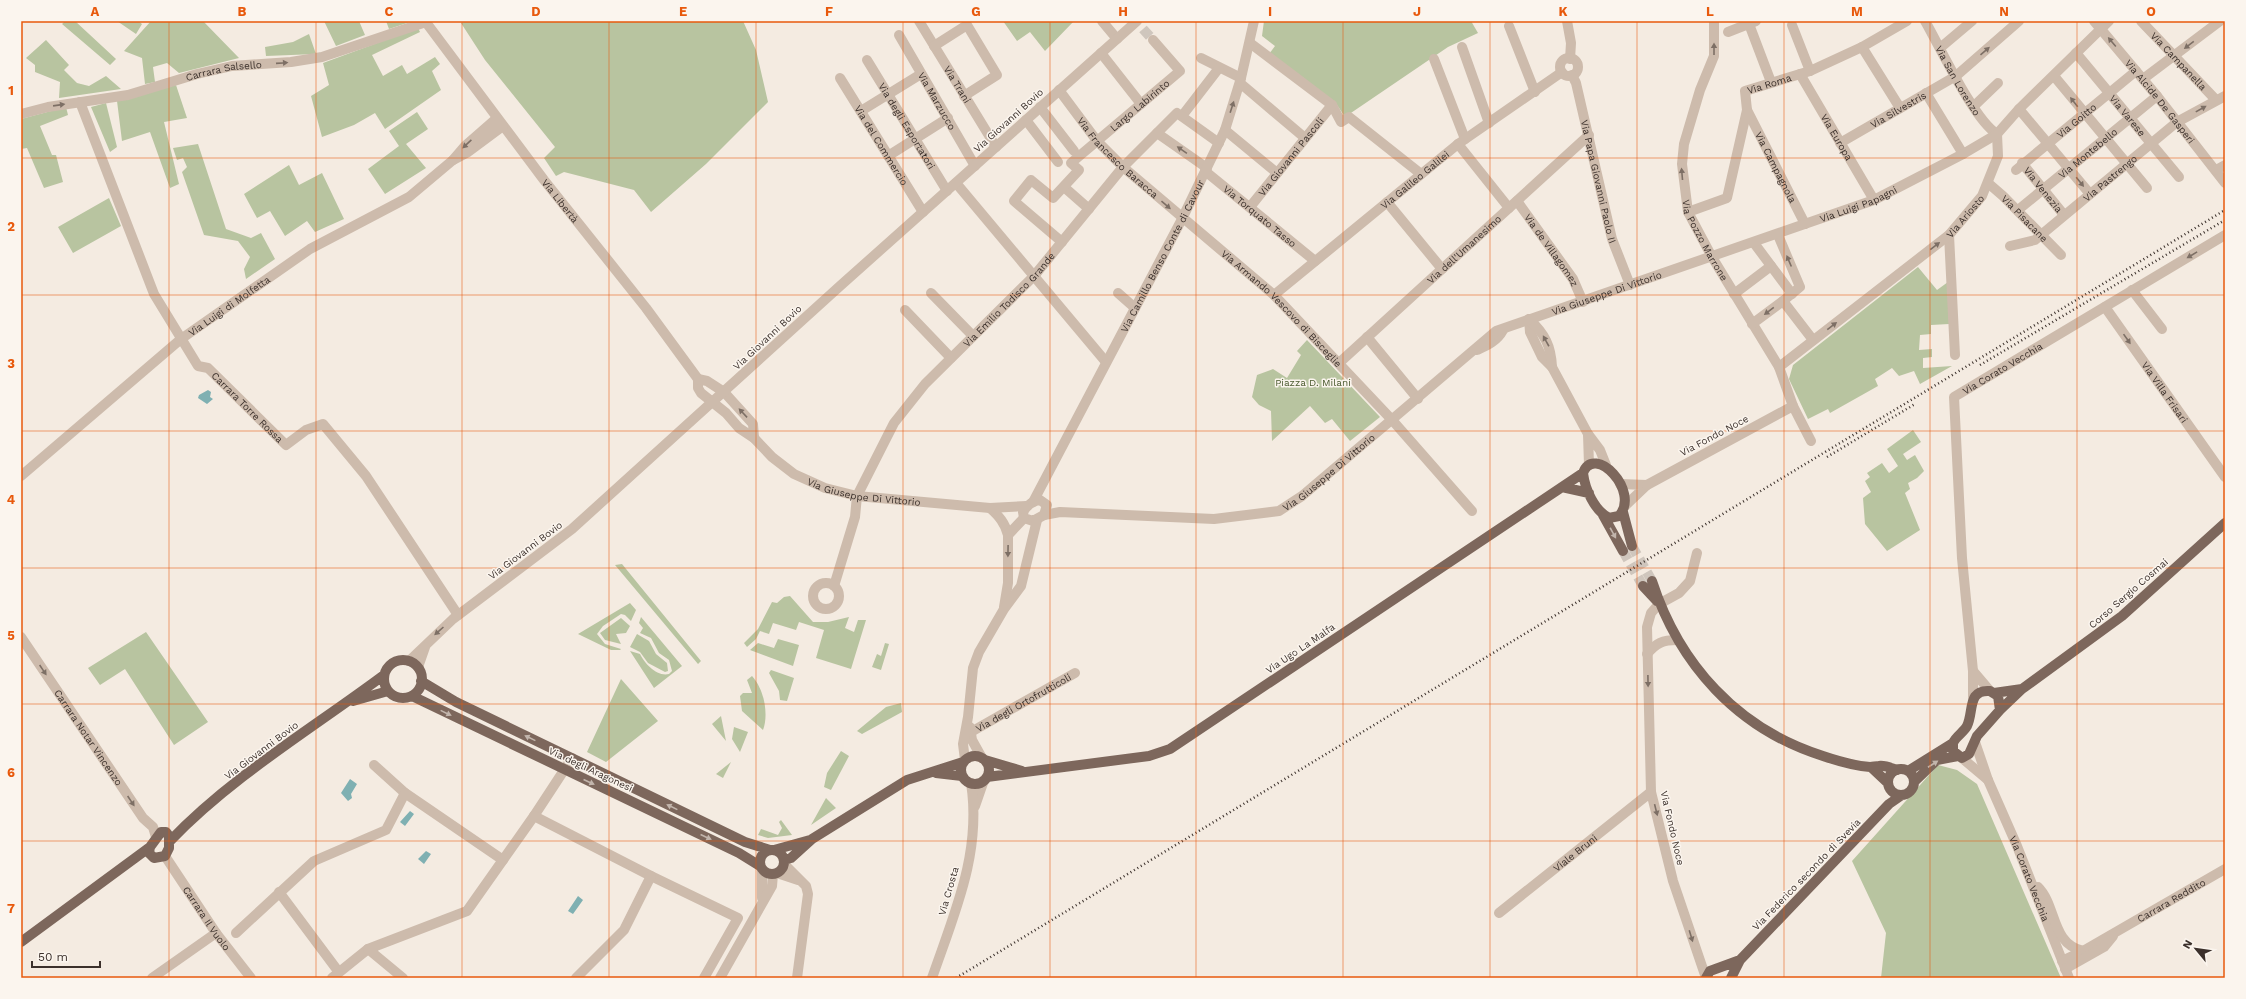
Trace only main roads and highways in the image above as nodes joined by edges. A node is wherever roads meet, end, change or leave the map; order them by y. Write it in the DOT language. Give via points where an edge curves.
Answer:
graph roads {
  1 [pos="1586,469"];
  2 [pos="1562,487"];
  3 [pos="1589,493"];
  4 [pos="1624,509"];
  5 [pos="1603,515"];
  6 [pos="2225,523"];
  7 [pos="1648,583"];
  8 [pos="384,674"];
  9 [pos="422,681"];
  10 [pos="2022,689"];
  11 [pos="388,691"];
  12 [pos="1992,692"];
  13 [pos="412,696"];
  14 [pos="345,704"];
  15 [pos="2000,710"];
  16 [pos="1953,742"];
  17 [pos="1960,757"];
  18 [pos="984,759"];
  19 [pos="964,761"];
  20 [pos="1871,767"];
  21 [pos="1897,770"];
  22 [pos="1908,771"];
  23 [pos="930,772"];
  24 [pos="1030,773"];
  25 [pos="962,776"];
  26 [pos="985,779"];
  27 [pos="1914,782"];
  28 [pos="1890,787"];
  29 [pos="1902,795"];
  30 [pos="1889,804"];
  31 [pos="168,836"];
  32 [pos="812,839"];
  33 [pos="150,847"];
  34 [pos="772,850"];
  35 [pos="154,858"];
  36 [pos="784,862"];
  37 [pos="127,864"];
  38 [pos="761,868"];
  39 [pos="21,942"];
  40 [pos="1740,960"];
  41 [pos="1720,969"];
  42 [pos="1706,978"];
  43 [pos="1731,978"];
  1 -- 2 [label="main road, Via Ugo La Malfa"];
  1 -- 3 [label="main road"];
  1 -- 4 [label="main road" via="1598,463 1606,465 1626,494"];
  2 -- 3 [label="main road"];
  2 -- 24 [label="main road, Via Ugo La Malfa" via="1170,749 1149,756"];
  3 -- 5 [label="main road"];
  4 -- 5 [label="main road" via="1615,519"];
  5 -- 4 [label="main road, one-way" via="1628,548"];
  6 -- 10 [label="main road, Corso Sergio Cosmai" via="2122,616"];
  7 -- 20 [label="main road" via="1677,640 1710,686 1774,735 1822,756"];
  8 -- 9 [label="main road, Via Giovanni Bovio" via="396,661 409,661 418,668"];
  8 -- 11 [label="main road" via="384,683"];
  8 -- 14 [label="main road, Via Giovanni Bovio"];
  9 -- 13 [label="main road"];
  34 -- 9 [label="main road, Via degli Aragonesi, one-way" via="745,842 456,702"];
  10 -- 12 [label="main road, Corso Sergio Cosmai"];
  10 -- 15 [label="main road, Corso Sergio Cosmai"];
  11 -- 13 [label="main road" via="399,697"];
  11 -- 14 [label="main road, Via Giovanni Bovio"];
  12 -- 15 [label="main road" via="2000,700"];
  12 -- 16 [label="main road, Corso Sergio Cosmai" via="1981,692 1973,698 1966,727"];
  13 -- 38 [label="main road, Via degli Aragonesi, one-way" via="740,853"];
  14 -- 31 [label="main road, Via Giovanni Bovio" via="270,757"];
  15 -- 17 [label="main road, Corso Sergio Cosmai" via="1974,742 1969,754"];
  16 -- 17 [label="main road" via="1953,751"];
  16 -- 22 [label="main road"];
  27 -- 17 [label="main road, Via Federico secondo di Svevia, one-way" via="1936,760"];
  18 -- 19 [label="main road" via="972,756"];
  18 -- 24 [label="main road"];
  18 -- 26 [label="main road" via="989,770"];
  19 -- 23 [label="main road"];
  19 -- 25 [label="main road"];
  20 -- 21 [label="main road" via="1881,765"];
  20 -- 28 [label="main road"];
  21 -- 22 [label="main road"];
  21 -- 28 [label="main road" via="1890,775"];
  22 -- 27 [label="main road" via="1912,774"];
  23 -- 25 [label="main road"];
  23 -- 32 [label="main road" via="907,780"];
  24 -- 26 [label="main road, Via Ugo La Malfa"];
  25 -- 26 [label="main road" via="971,783 978,784"];
  27 -- 29 [label="main road, Via Federico secondo di Svevia" via="1912,789"];
  28 -- 29 [label="main road"];
  28 -- 30 [label="main road"];
  29 -- 30 [label="main road, Via Federico secondo di Svevia"];
  30 -- 40 [label="main road, Via Federico secondo di Svevia"];
  31 -- 33 [label="main road" via="161,832"];
  31 -- 35 [label="main road" via="165,856"];
  32 -- 34 [label="main road"];
  32 -- 36 [label="main road"];
  33 -- 35 [label="main road" via="150,853"];
  33 -- 37 [label="main road"];
  34 -- 36 [label="main road" via="780,853"];
  34 -- 38 [label="main road" via="760,858"];
  35 -- 37 [label="main road"];
  36 -- 38 [label="main road" via="775,874"];
  37 -- 39 [label="main road"];
  40 -- 41 [label="main road, Via Federico secondo di Svevia"];
  40 -- 43 [label="main road, Via Federico secondo di Svevia"];
  41 -- 42 [label="main road, Via Federico secondo di Svevia" via="1710,971"];
  41 -- 43 [label="main road, Via Federico secondo di Svevia" via="1726,971"];
}
